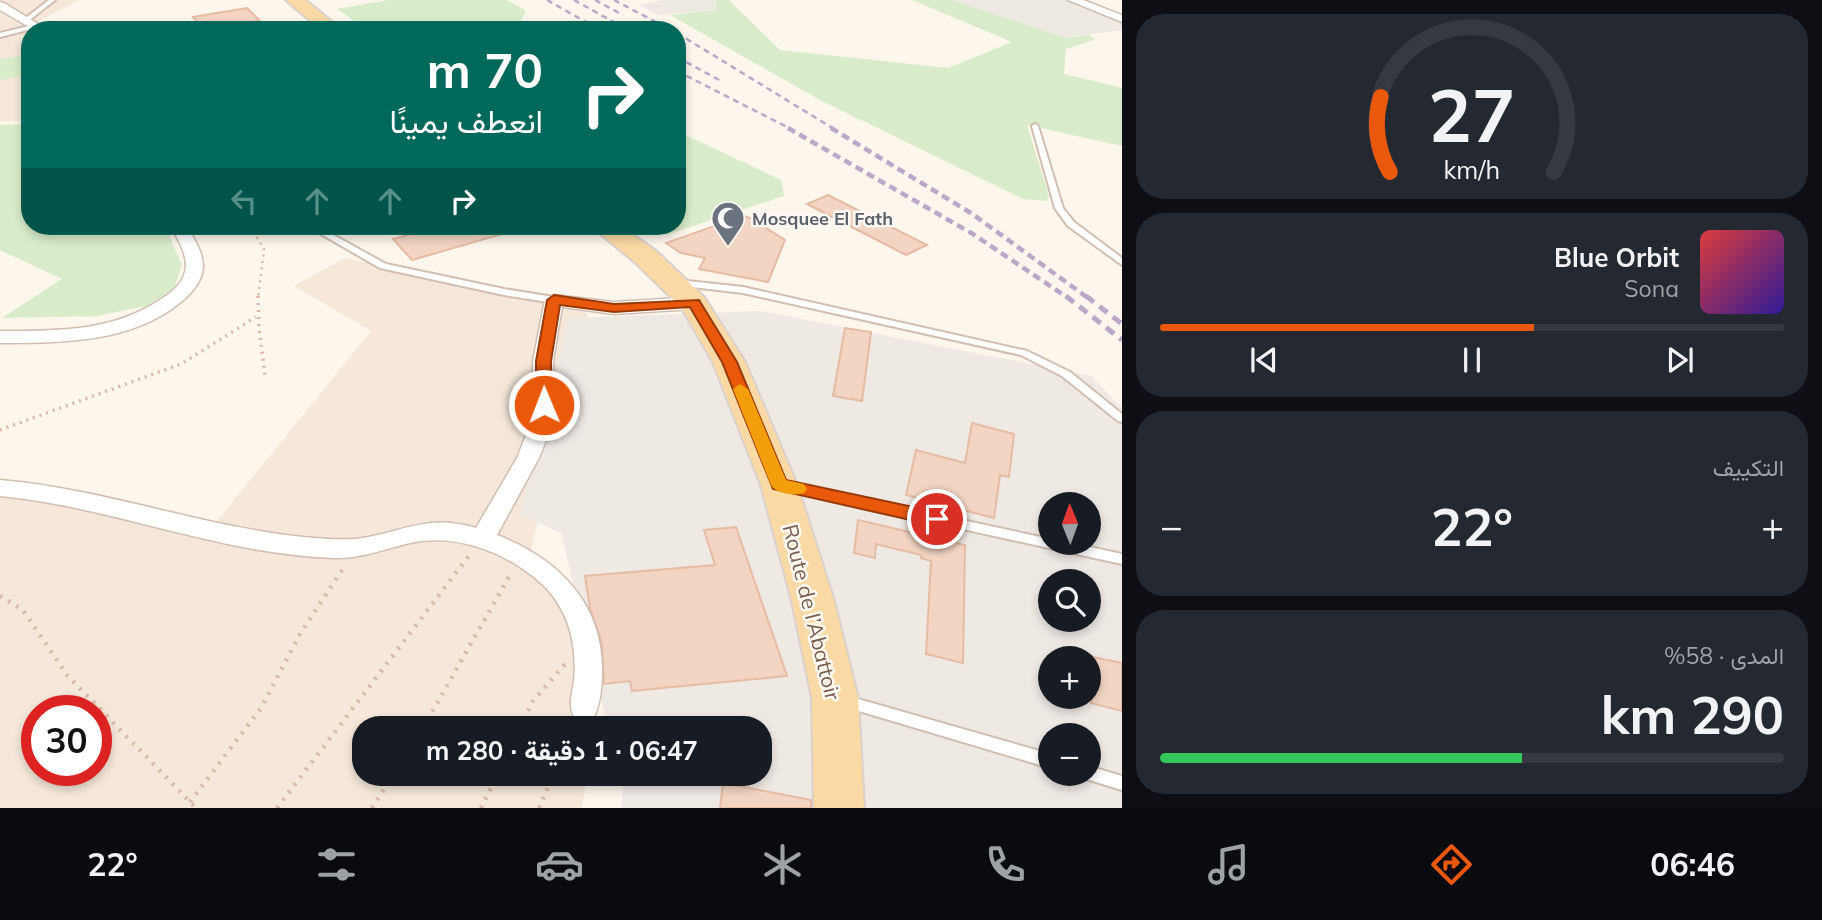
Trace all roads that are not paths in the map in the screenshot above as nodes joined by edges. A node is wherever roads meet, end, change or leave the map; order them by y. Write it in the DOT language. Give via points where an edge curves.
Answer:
graph roads {
  1 [pos="52,0"];
  2 [pos="294,0"];
  3 [pos="1073,0"];
  4 [pos="0,5"];
  5 [pos="1122,19"];
  6 [pos="26,21"];
  7 [pos="37,21"];
  8 [pos="321,21"];
  9 [pos="21,29"];
  10 [pos="0,35"];
  11 [pos="1035,126"];
  12 [pos="183,235"];
  13 [pos="327,235"];
  14 [pos="616,235"];
  15 [pos="1122,262"];
  16 [pos="685,293"];
  17 [pos="554,300"];
  18 [pos="0,337"];
  19 [pos="1122,419"];
  20 [pos="779,485"];
  21 [pos="0,488"];
  22 [pos="483,537"];
  23 [pos="1122,559"];
  24 [pos="835,698"];
  25 [pos="584,708"];
  26 [pos="1038,757"];
  27 [pos="1101,777"];
  28 [pos="1122,783"];
  29 [pos="839,808"];
  1 -- 7 [label="lane"];
  2 -- 8 [label="main road"];
  3 -- 5 [label="street"];
  4 -- 6 [label="street"];
  9 -- 10 [label="lane"];
  11 -- 15 [label="lane" via="1059,208 1071,224"];
  12 -- 18 [label="street" via="194,269 187,288 139,320 80,336"];
  13 -- 17 [label="lane" via="383,266"];
  14 -- 16 [label="main road, Route de l’Abattoir"];
  16 -- 17 [label="street" via="614,308"];
  16 -- 19 [label="lane" via="743,290 1024,353 1066,374"];
  16 -- 20 [label="main road, Route de l’Abattoir" via="729,362"];
  17 -- 22 [label="street" via="537,435"];
  20 -- 23 [label="lane"];
  20 -- 24 [label="main road, Route de l’Abattoir"];
  21 -- 22 [label="street" via="85,499 264,542 355,548 429,531"];
  22 -- 25 [label="street" via="546,572 578,612 590,674"];
  24 -- 26 [label="lane"];
  24 -- 29 [label="main road, Route de l’Abattoir"];
  27 -- 28 [label="lane"];
}
